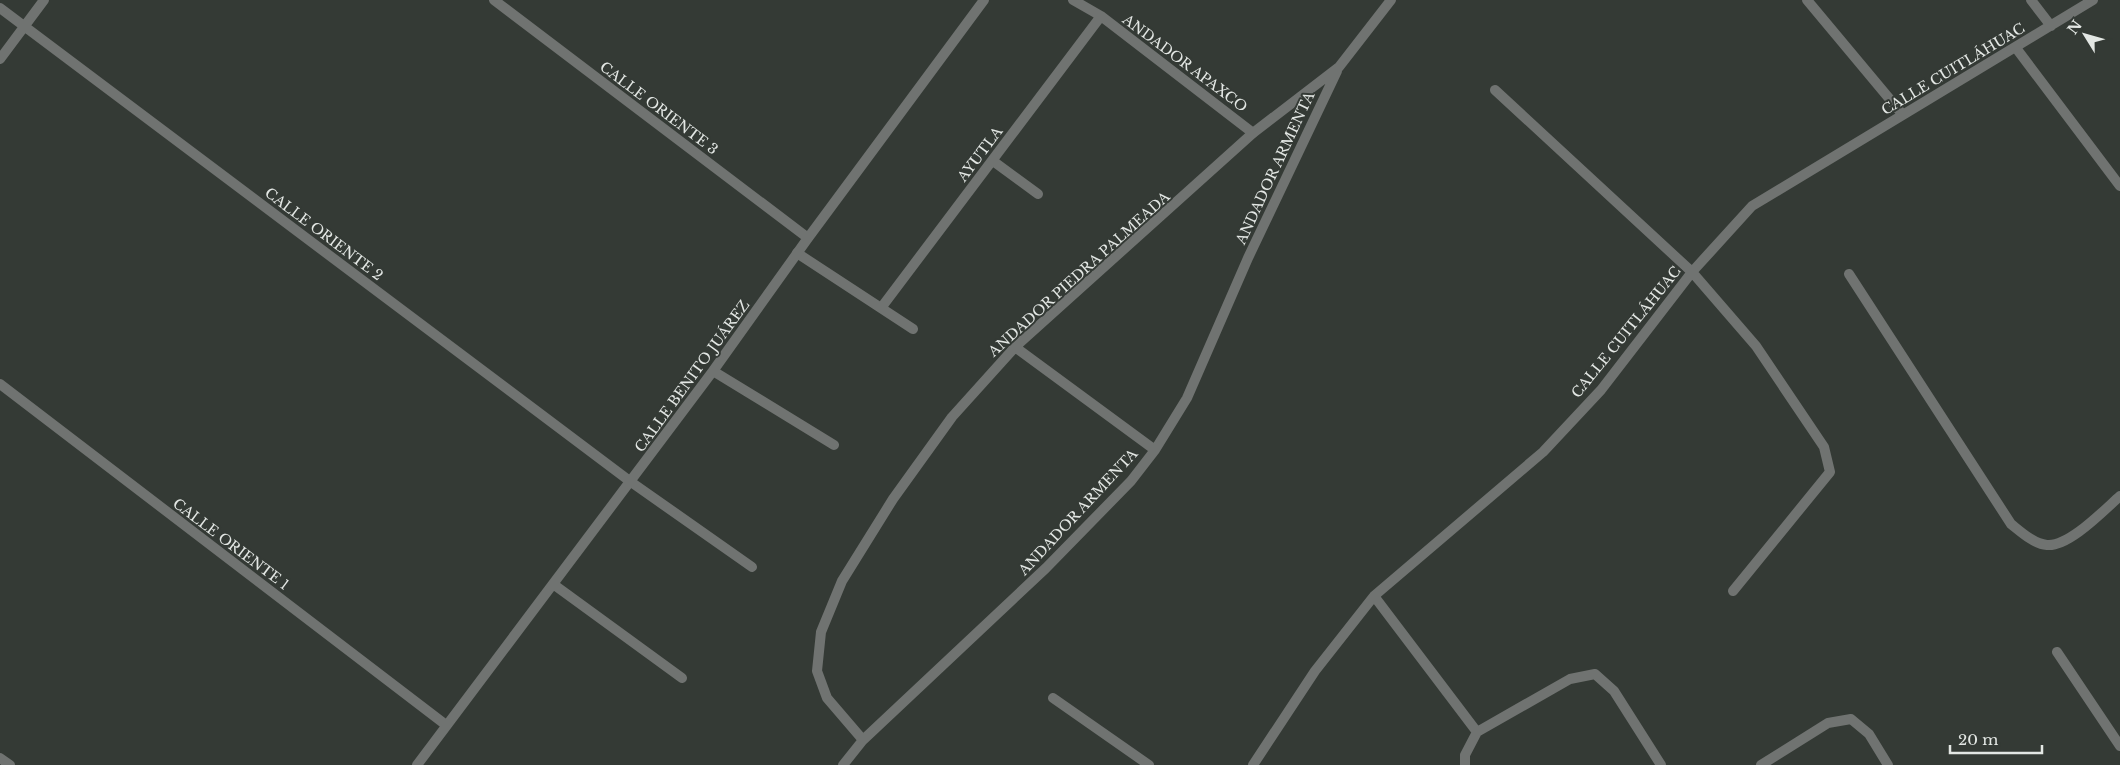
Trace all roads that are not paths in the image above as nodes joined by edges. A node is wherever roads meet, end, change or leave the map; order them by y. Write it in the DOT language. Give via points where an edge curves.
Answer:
graph roads {
  1 [pos="44,0"];
  2 [pos="494,0"];
  3 [pos="1073,0"];
  4 [pos="1390,0"];
  5 [pos="1807,0"];
  6 [pos="2031,0"];
  7 [pos="2093,0"];
  8 [pos="982,1"];
  9 [pos="0,8"];
  10 [pos="1100,16"];
  11 [pos="25,26"];
  12 [pos="2051,26"];
  13 [pos="2016,48"];
  14 [pos="0,59"];
  15 [pos="1339,67"];
  16 [pos="1495,90"];
  17 [pos="1903,116"];
  18 [pos="1253,132"];
  19 [pos="993,161"];
  20 [pos="2120,186"];
  21 [pos="1038,194"];
  22 [pos="808,238"];
  23 [pos="797,253"];
  24 [pos="1692,272"];
  25 [pos="1849,274"];
  26 [pos="881,308"];
  27 [pos="913,329"];
  28 [pos="1016,347"];
  29 [pos="714,371"];
  30 [pos="0,384"];
  31 [pos="834,445"];
  32 [pos="1155,450"];
  33 [pos="631,482"];
  34 [pos="2120,496"];
  35 [pos="752,567"];
  36 [pos="553,584"];
  37 [pos="1733,591"];
  38 [pos="1374,596"];
  39 [pos="2057,652"];
  40 [pos="682,678"];
  41 [pos="1053,698"];
  42 [pos="446,725"];
  43 [pos="1477,732"];
  44 [pos="863,740"];
  45 [pos="2120,746"];
  46 [pos="0,758"];
  47 [pos="10,765"];
  48 [pos="417,765"];
  49 [pos="843,765"];
  50 [pos="1149,765"];
  51 [pos="1253,765"];
  52 [pos="1465,765"];
  53 [pos="1661,765"];
  54 [pos="1761,765"];
  55 [pos="1888,765"];
  1 -- 11 [label="street"];
  2 -- 22 [label="street, CALLE ORIENTE 3"];
  3 -- 10 [label="street, ANDADOR APAXCO"];
  4 -- 15 [label="street, ANDADOR PIEDRA PALMEADA"];
  5 -- 17 [label="street"];
  6 -- 12 [label="street"];
  7 -- 12 [label="street, CALLE CUITLÁHUAC"];
  8 -- 22 [label="street, CALLE BENITO JUÁREZ"];
  9 -- 11 [label="street, CALLE ORIENTE 2"];
  10 -- 18 [label="street, ANDADOR APAXCO"];
  10 -- 19 [label="street, AYUTLA"];
  11 -- 14 [label="street"];
  11 -- 33 [label="street, CALLE ORIENTE 2"];
  12 -- 13 [label="street, CALLE CUITLÁHUAC"];
  13 -- 17 [label="street, CALLE CUITLÁHUAC"];
  13 -- 20 [label="street"];
  15 -- 18 [label="street, ANDADOR PIEDRA PALMEADA"];
  15 -- 32 [label="street, ANDADOR ARMENTA" via="1248,258 1187,398"];
  16 -- 24 [label="street"];
  17 -- 24 [label="street, CALLE CUITLÁHUAC" via="1752,206"];
  18 -- 28 [label="street, ANDADOR PIEDRA PALMEADA"];
  19 -- 21 [label="street"];
  19 -- 26 [label="street, AYUTLA"];
  22 -- 23 [label="street, CALLE BENITO JUÁREZ"];
  23 -- 26 [label="street"];
  23 -- 29 [label="street, CALLE BENITO JUÁREZ"];
  24 -- 37 [label="street" via="1761,354 1824,447 1830,472"];
  24 -- 38 [label="street, CALLE CUITLÁHUAC" via="1601,390 1543,452"];
  25 -- 34 [label="street" via="2011,524 2027,537 2047,545 2065,542"];
  26 -- 27 [label="street"];
  28 -- 32 [label="street"];
  28 -- 44 [label="street, ANDADOR PIEDRA PALMEADA" via="952,417 893,499 842,581 821,632 817,672 827,698"];
  29 -- 31 [label="street"];
  29 -- 33 [label="street, CALLE BENITO JUÁREZ"];
  30 -- 42 [label="street, CALLE ORIENTE 1"];
  32 -- 44 [label="street, ANDADOR ARMENTA" via="1131,481 1046,568"];
  33 -- 35 [label="street, CALLE ORIENTE 2"];
  33 -- 36 [label="street, CALLE BENITO JUÁREZ"];
  36 -- 40 [label="street"];
  36 -- 42 [label="street, CALLE BENITO JUÁREZ"];
  38 -- 43 [label="street"];
  38 -- 51 [label="street, CALLE CUITLÁHUAC" via="1315,671"];
  39 -- 45 [label="street"];
  41 -- 50 [label="street"];
  42 -- 48 [label="street, CALLE BENITO JUÁREZ"];
  43 -- 52 [label="street" via="1465,755"];
  43 -- 53 [label="street" via="1570,679 1595,674 1614,691"];
  44 -- 49 [label="street, ANDADOR ARMENTA"];
  46 -- 47 [label="street"];
  54 -- 55 [label="street" via="1828,722 1851,719 1869,734"];
}
